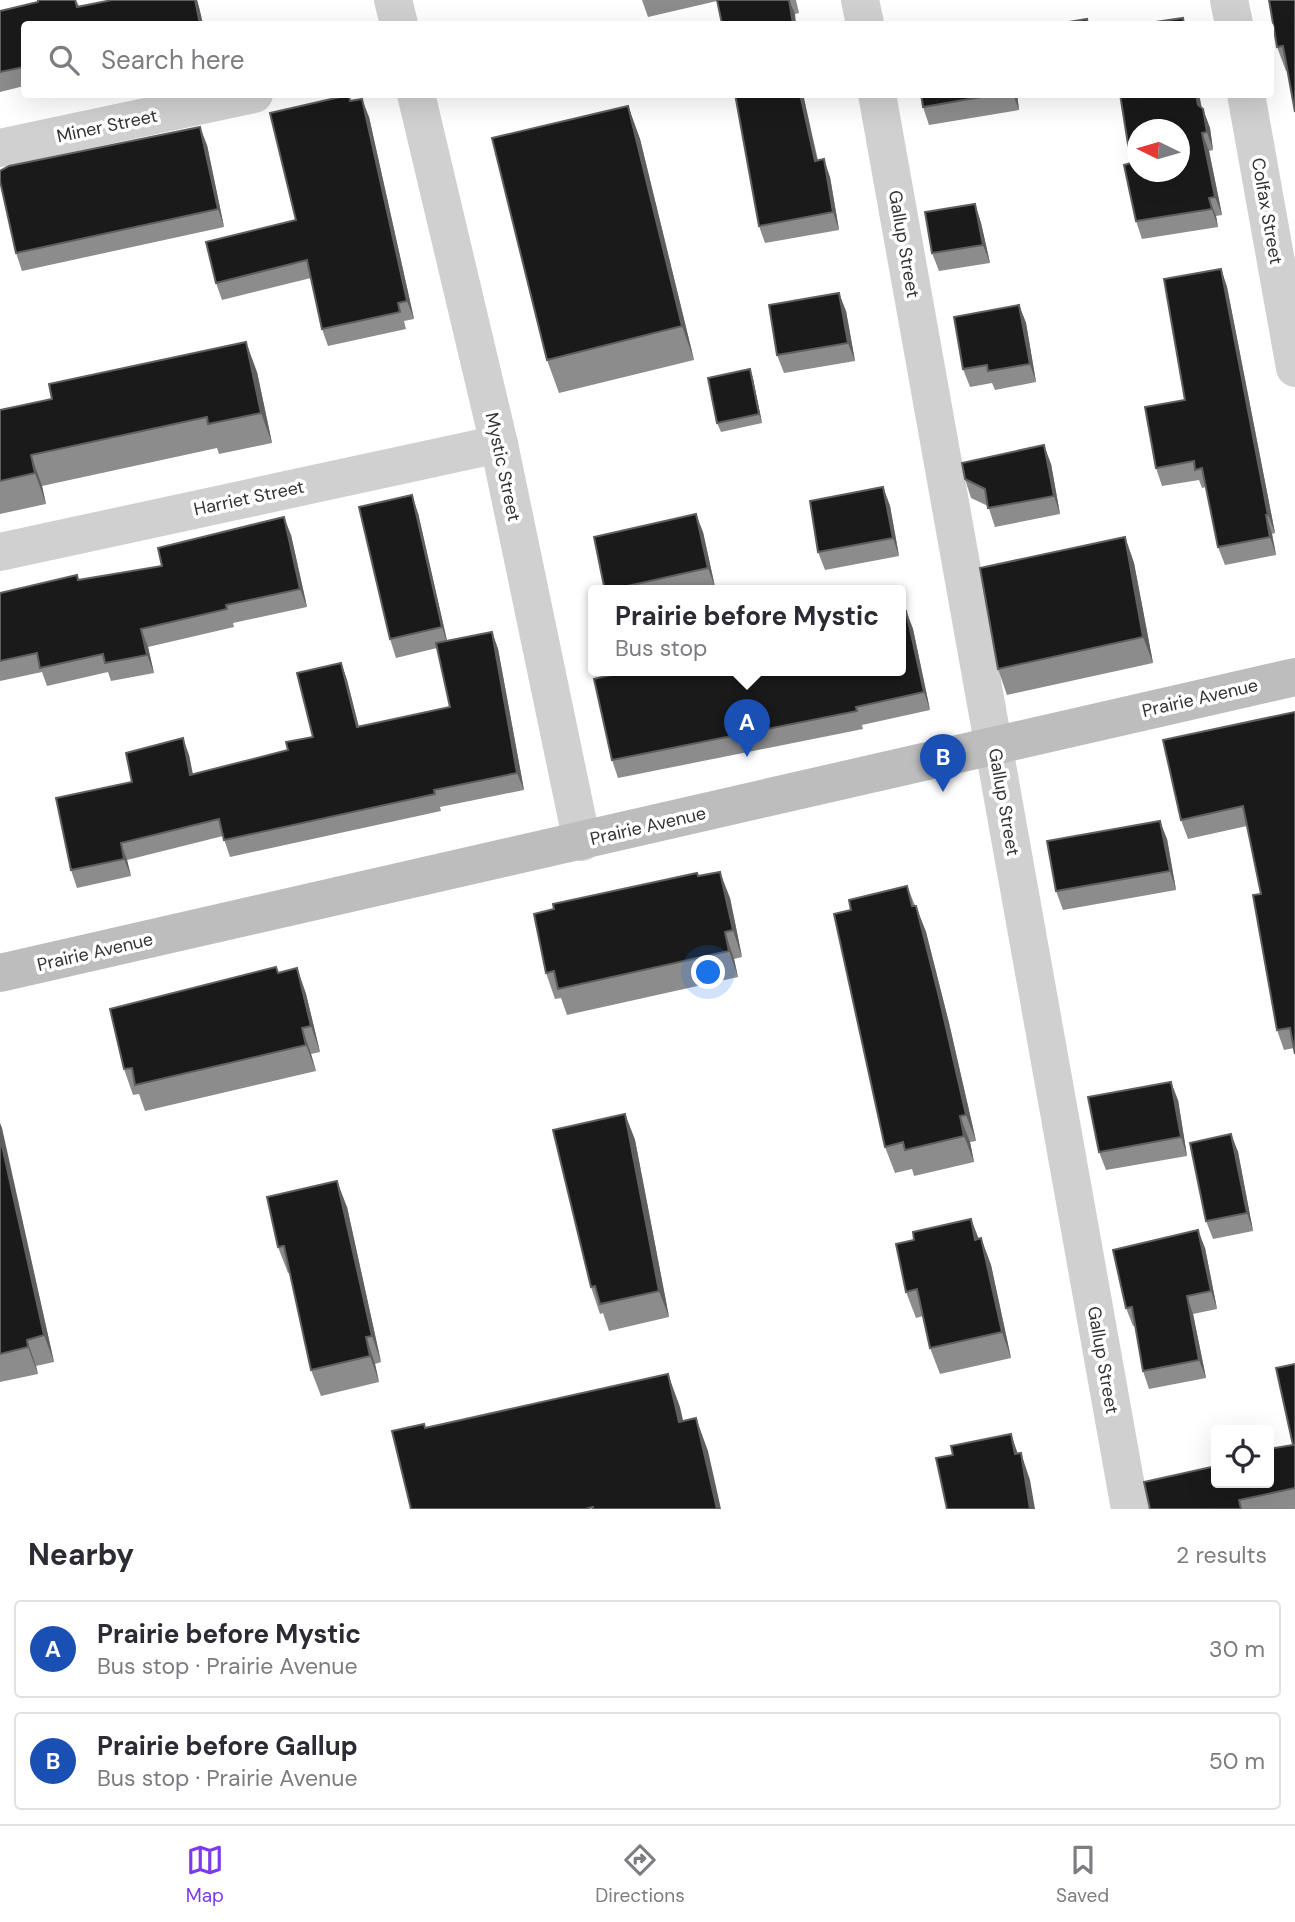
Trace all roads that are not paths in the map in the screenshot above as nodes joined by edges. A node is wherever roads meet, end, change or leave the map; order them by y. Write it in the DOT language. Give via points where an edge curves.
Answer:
graph roads {
  1 [pos="393,0"];
  2 [pos="860,0"];
  3 [pos="1229,0"];
  4 [pos="398,21"];
  5 [pos="864,21"];
  6 [pos="1233,21"];
  7 [pos="235,98"];
  8 [pos="417,98"];
  9 [pos="878,98"];
  10 [pos="1247,98"];
  11 [pos="0,148"];
  12 [pos="1295,368"];
  13 [pos="499,444"];
  14 [pos="0,552"];
  15 [pos="1295,677"];
  16 [pos="993,745"];
  17 [pos="582,842"];
  18 [pos="0,973"];
  19 [pos="1130,1509"];
  1 -- 4 [label="street"];
  2 -- 5 [label="street"];
  3 -- 6 [label="street"];
  7 -- 11 [label="street, Miner Street"];
  8 -- 13 [label="street, Mystic Street"];
  9 -- 16 [label="street, Gallup Street"];
  10 -- 12 [label="street, Colfax Street"];
  13 -- 14 [label="street, Harriet Street"];
  13 -- 17 [label="street, Mystic Street"];
  15 -- 16 [label="street, Prairie Avenue"];
  16 -- 17 [label="street, Prairie Avenue"];
  16 -- 19 [label="street, Gallup Street"];
  17 -- 18 [label="street, Prairie Avenue"];
}
